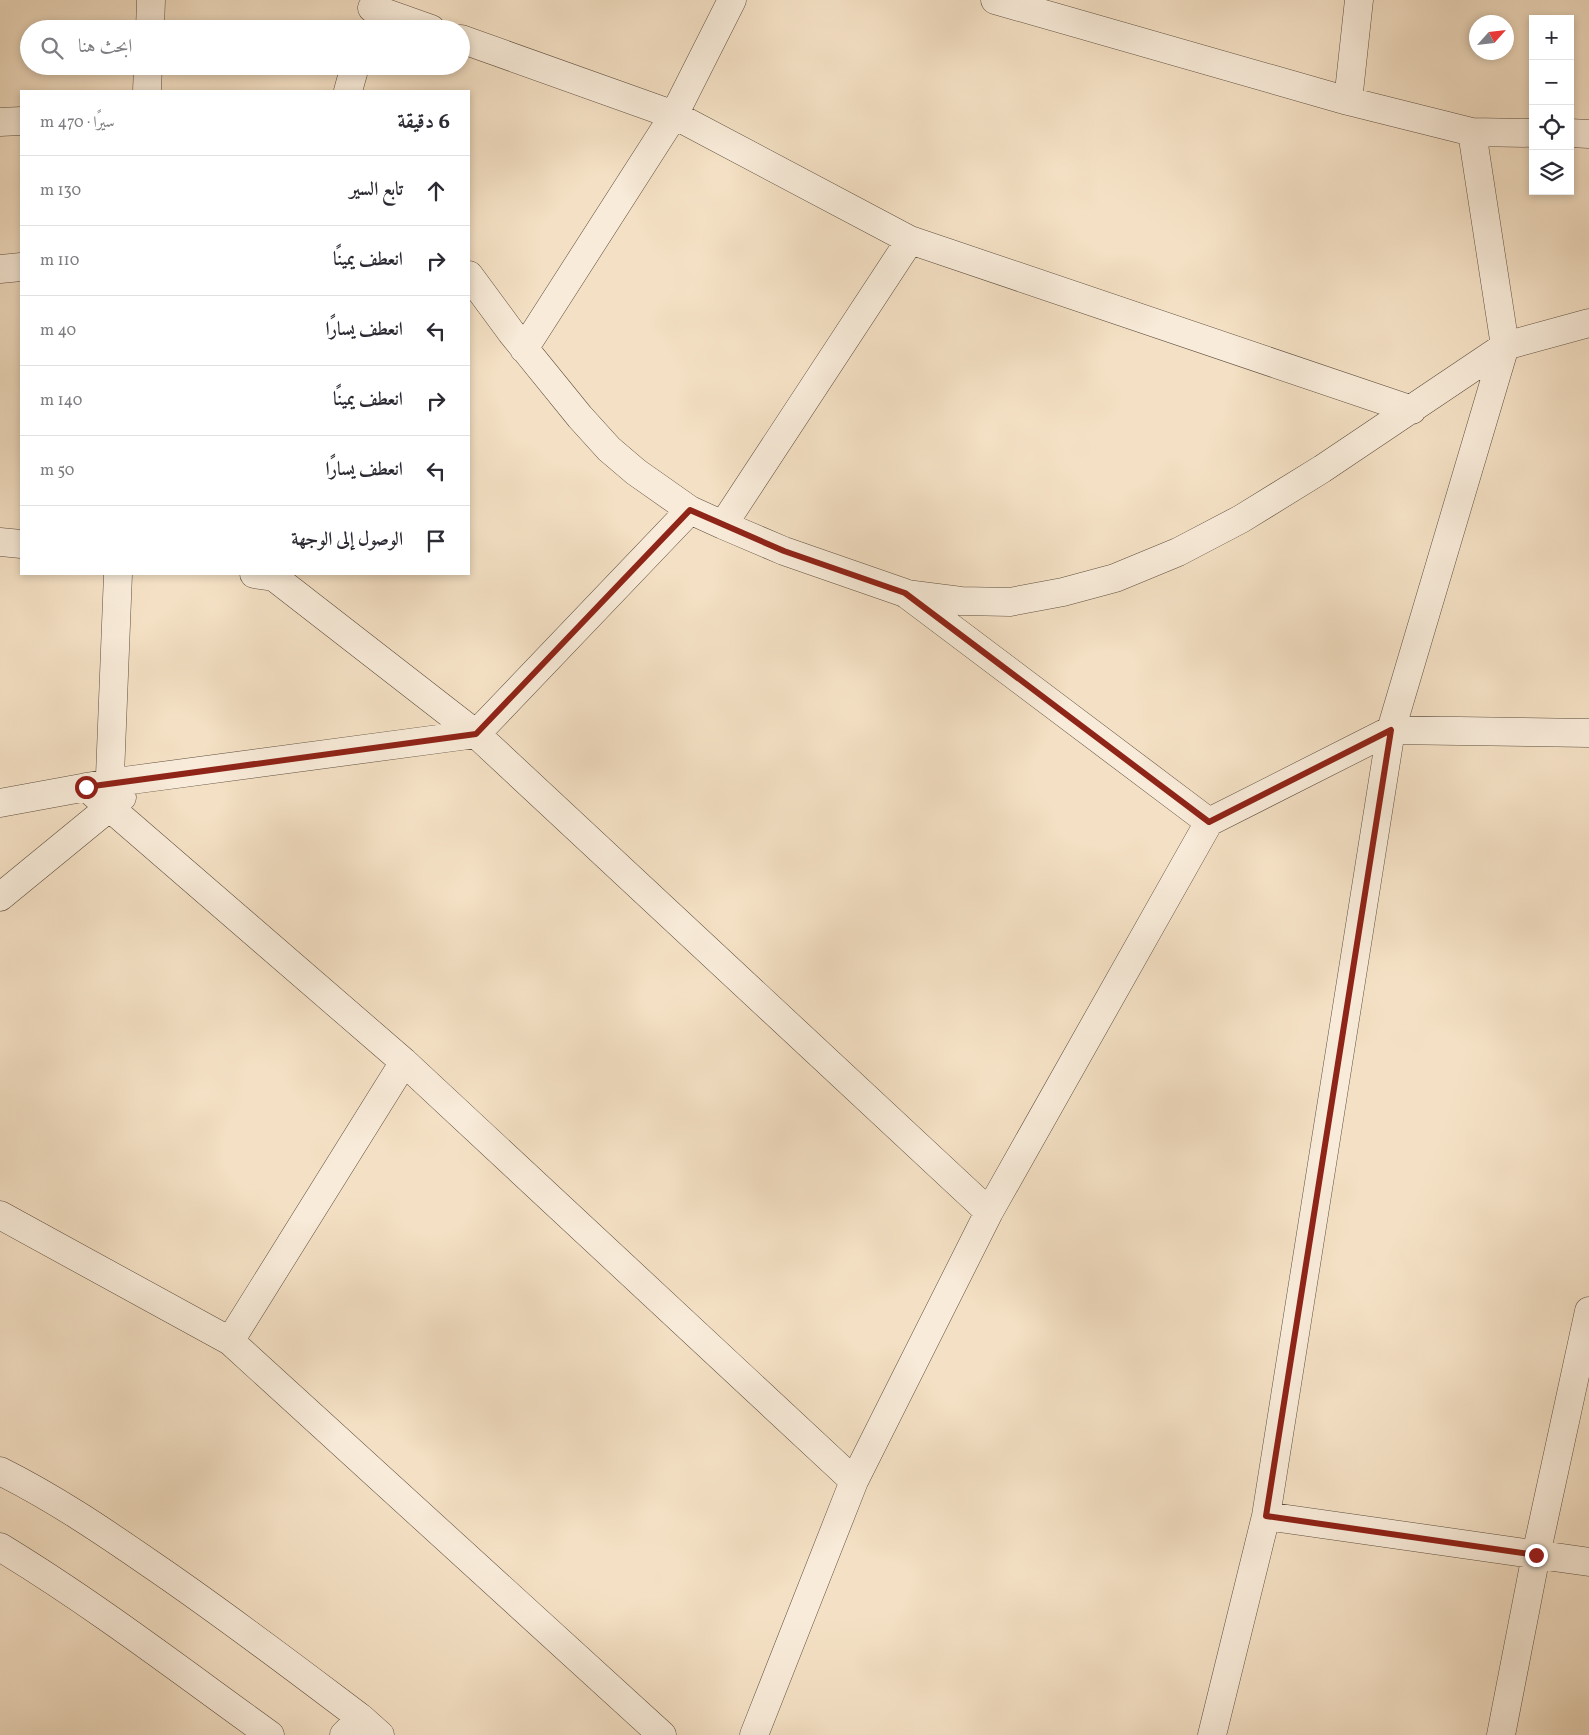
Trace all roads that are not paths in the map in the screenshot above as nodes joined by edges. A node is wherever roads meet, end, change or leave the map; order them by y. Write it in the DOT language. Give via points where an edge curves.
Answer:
graph roads {
  1 [pos="151,0"];
  2 [pos="732,0"];
  3 [pos="995,0"];
  4 [pos="1359,0"];
  5 [pos="371,12"];
  6 [pos="150,20"];
  7 [pos="399,20"];
  8 [pos="470,42"];
  9 [pos="148,75"];
  10 [pos="352,75"];
  11 [pos="147,90"];
  12 [pos="348,90"];
  13 [pos="1348,101"];
  14 [pos="674,114"];
  15 [pos="0,115"];
  16 [pos="20,121"];
  17 [pos="0,122"];
  18 [pos="1472,132"];
  19 [pos="1529,133"];
  20 [pos="1574,133"];
  21 [pos="1589,134"];
  22 [pos="910,240"];
  23 [pos="20,267"];
  24 [pos="0,269"];
  25 [pos="470,276"];
  26 [pos="1589,323"];
  27 [pos="1505,346"];
  28 [pos="524,349"];
  29 [pos="1412,410"];
  30 [pos="690,510"];
  31 [pos="723,525"];
  32 [pos="0,542"];
  33 [pos="20,544"];
  34 [pos="118,575"];
  35 [pos="264,575"];
  36 [pos="905,593"];
  37 [pos="1391,730"];
  38 [pos="1589,733"];
  39 [pos="476,734"];
  40 [pos="101,793"];
  41 [pos="0,803"];
  42 [pos="1209,822"];
  43 [pos="0,898"];
  44 [pos="404,1062"];
  45 [pos="989,1212"];
  46 [pos="0,1215"];
  47 [pos="1589,1312"];
  48 [pos="230,1341"];
  49 [pos="0,1472"];
  50 [pos="854,1481"];
  51 [pos="1266,1516"];
  52 [pos="0,1547"];
  53 [pos="1536,1555"];
  54 [pos="1589,1562"];
  55 [pos="362,1729"];
  56 [pos="270,1735"];
  57 [pos="662,1735"];
  58 [pos="754,1735"];
  59 [pos="1212,1735"];
  60 [pos="1501,1735"];
  1 -- 6 [label="street"];
  2 -- 14 [label="street"];
  3 -- 13 [label="street"];
  4 -- 13 [label="street"];
  5 -- 7 [label="street"];
  8 -- 14 [label="street"];
  9 -- 11 [label="street"];
  10 -- 12 [label="street"];
  13 -- 18 [label="street"];
  14 -- 22 [label="street"];
  14 -- 28 [label="street"];
  15 -- 17 [label="street"];
  16 -- 17 [label="street"];
  18 -- 19 [label="street"];
  18 -- 27 [label="street"];
  20 -- 21 [label="street"];
  22 -- 29 [label="street"];
  22 -- 31 [label="street"];
  23 -- 24 [label="street"];
  25 -- 28 [label="street"];
  26 -- 27 [label="street"];
  27 -- 29 [label="street"];
  27 -- 37 [label="street"];
  28 -- 30 [label="street" via="609,449"];
  29 -- 36 [label="street" via="1241,519 1178,552 1115,578 1010,602 961,601"];
  30 -- 31 [label="street"];
  30 -- 39 [label="street"];
  31 -- 36 [label="street" via="784,551"];
  32 -- 33 [label="street"];
  34 -- 40 [label="street"];
  35 -- 39 [label="street" via="274,576"];
  36 -- 42 [label="street"];
  37 -- 38 [label="street"];
  37 -- 42 [label="street"];
  37 -- 51 [label="street"];
  39 -- 40 [label="street" via="144,778"];
  39 -- 45 [label="street"];
  40 -- 41 [label="street"];
  40 -- 43 [label="street"];
  40 -- 44 [label="street"];
  42 -- 45 [label="street"];
  44 -- 48 [label="street"];
  44 -- 50 [label="street"];
  45 -- 50 [label="street"];
  46 -- 48 [label="street"];
  47 -- 53 [label="street"];
  48 -- 57 [label="street"];
  49 -- 55 [label="street" via="103,1531 213,1607"];
  50 -- 58 [label="street"];
  51 -- 53 [label="street"];
  51 -- 59 [label="street"];
  52 -- 56 [label="street" via="42,1572"];
  53 -- 54 [label="street"];
  53 -- 60 [label="street"];
}
